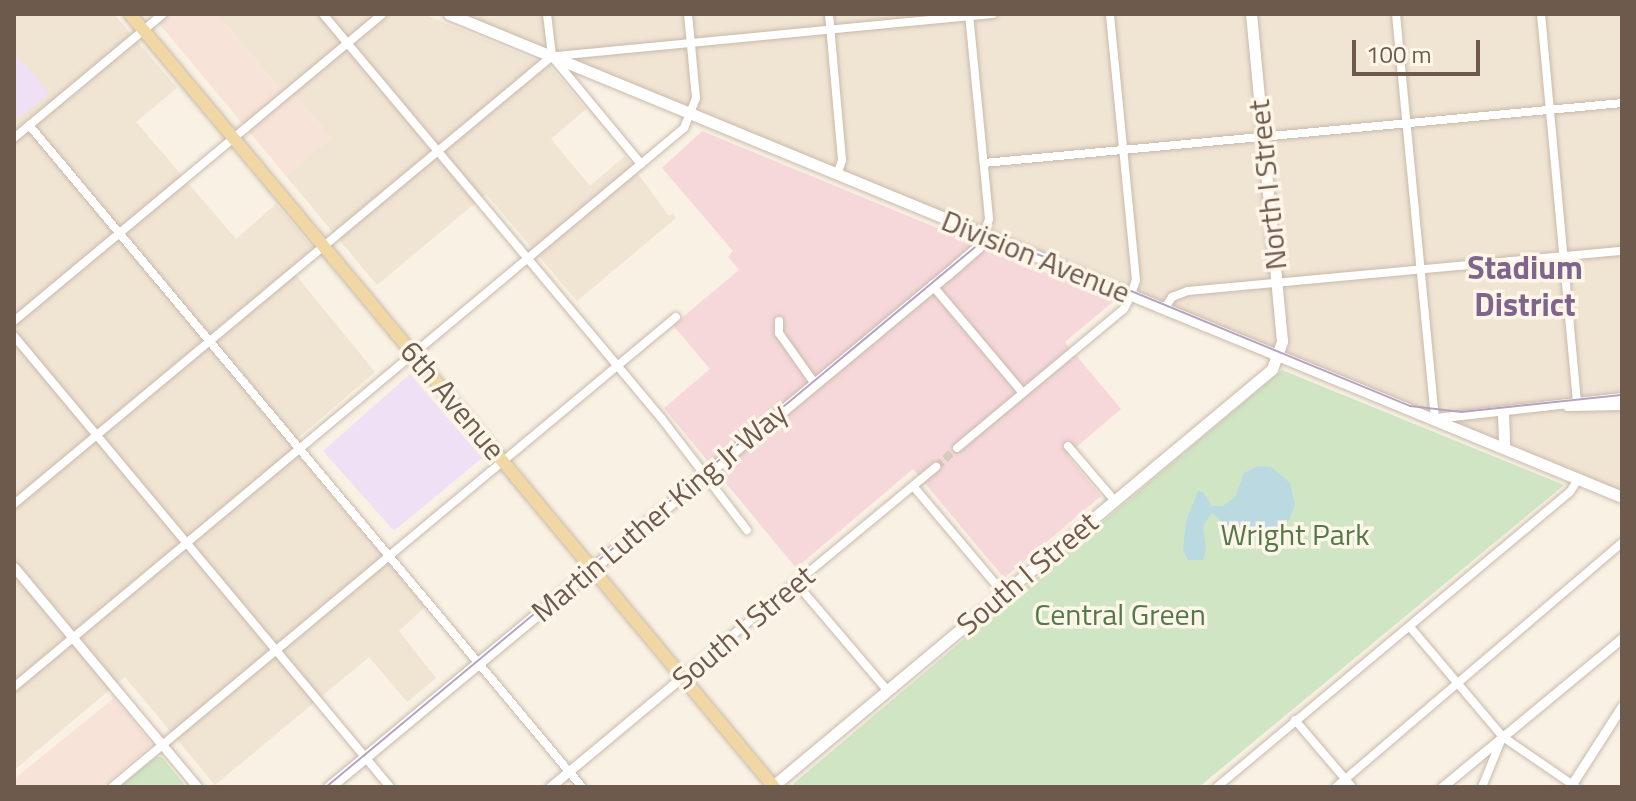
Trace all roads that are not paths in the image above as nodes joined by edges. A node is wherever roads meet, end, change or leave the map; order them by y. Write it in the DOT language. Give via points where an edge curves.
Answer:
graph roads {
  1 [pos="130,14"];
  2 [pos="163,14"];
  3 [pos="323,14"];
  4 [pos="382,14"];
  5 [pos="449,14"];
  6 [pos="547,14"];
  7 [pos="688,14"];
  8 [pos="829,14"];
  9 [pos="993,14"];
  10 [pos="1110,14"];
  11 [pos="1251,14"];
  12 [pos="1396,14"];
  13 [pos="1541,14"];
  14 [pos="969,15"];
  15 [pos="143,30"];
  16 [pos="830,30"];
  17 [pos="348,43"];
  18 [pos="691,43"];
  19 [pos="552,56"];
  20 [pos="1622,103"];
  21 [pos="1550,110"];
  22 [pos="690,113"];
  23 [pos="1406,124"];
  24 [pos="29,125"];
  25 [pos="1263,137"];
  26 [pos="14,138"];
  27 [pos="234,138"];
  28 [pos="1123,150"];
  29 [pos="438,151"];
  30 [pos="984,163"];
  31 [pos="641,164"];
  32 [pos="837,175"];
  33 [pos="121,234"];
  34 [pos="984,234"];
  35 [pos="325,246"];
  36 [pos="1622,251"];
  37 [pos="1564,257"];
  38 [pos="527,258"];
  39 [pos="1419,268"];
  40 [pos="1277,283"];
  41 [pos="932,285"];
  42 [pos="1131,295"];
  43 [pos="1164,309"];
  44 [pos="676,317"];
  45 [pos="14,321"];
  46 [pos="779,321"];
  47 [pos="14,336"];
  48 [pos="210,340"];
  49 [pos="414,353"];
  50 [pos="1277,355"];
  51 [pos="616,366"];
  52 [pos="815,384"];
  53 [pos="1023,393"];
  54 [pos="1622,397"];
  55 [pos="1577,401"];
  56 [pos="1559,405"];
  57 [pos="1622,405"];
  58 [pos="1503,412"];
  59 [pos="1435,418"];
  60 [pos="97,435"];
  61 [pos="1068,446"];
  62 [pos="1504,447"];
  63 [pos="300,448"];
  64 [pos="957,448"];
  65 [pos="503,461"];
  66 [pos="936,467"];
  67 [pos="704,476"];
  68 [pos="1578,479"];
  69 [pos="913,486"];
  70 [pos="1622,497"];
  71 [pos="1115,501"];
  72 [pos="14,504"];
  73 [pos="747,530"];
  74 [pos="186,543"];
  75 [pos="1622,543"];
  76 [pos="390,556"];
  77 [pos="14,567"];
  78 [pos="592,570"];
  79 [pos="796,583"];
  80 [pos="1003,593"];
  81 [pos="1410,627"];
  82 [pos="73,638"];
  83 [pos="1620,642"];
  84 [pos="276,650"];
  85 [pos="477,662"];
  86 [pos="682,677"];
  87 [pos="1458,684"];
  88 [pos="14,687"];
  89 [pos="887,690"];
  90 [pos="1622,706"];
  91 [pos="1295,720"];
  92 [pos="1503,737"];
  93 [pos="163,745"];
  94 [pos="365,757"];
  95 [pos="569,771"];
  96 [pos="1346,779"];
  97 [pos="1572,786"];
  98 [pos="112,787"];
  99 [pos="197,787"];
  100 [pos="329,787"];
  101 [pos="390,787"];
  102 [pos="550,787"];
  103 [pos="582,787"];
  104 [pos="773,787"];
  105 [pos="1217,787"];
  106 [pos="1336,787"];
  107 [pos="1352,787"];
  108 [pos="1442,787"];
  109 [pos="1482,787"];
  1 -- 15 [label="main road, 6th Avenue"];
  2 -- 15 [label="street"];
  3 -- 17 [label="street"];
  4 -- 17 [label="street"];
  5 -- 19 [label="main road, Division Avenue"];
  6 -- 19 [label="street"];
  7 -- 18 [label="street"];
  8 -- 16 [label="street"];
  9 -- 14 [label="street"];
  10 -- 28 [label="street"];
  11 -- 25 [label="main road, North I Street"];
  12 -- 23 [label="street"];
  13 -- 21 [label="street"];
  14 -- 16 [label="street"];
  14 -- 30 [label="street"];
  15 -- 24 [label="street"];
  15 -- 27 [label="main road, 6th Avenue"];
  16 -- 18 [label="street"];
  16 -- 32 [label="street" via="842,160"];
  17 -- 27 [label="street"];
  17 -- 29 [label="street"];
  18 -- 19 [label="street"];
  18 -- 22 [label="street" via="696,98"];
  19 -- 22 [label="main road, Division Avenue"];
  19 -- 29 [label="street"];
  19 -- 31 [label="street"];
  20 -- 21 [label="street"];
  21 -- 23 [label="street"];
  21 -- 37 [label="street"];
  22 -- 31 [label="street" via="684,128"];
  22 -- 32 [label="main road, Division Avenue"];
  23 -- 25 [label="street"];
  23 -- 39 [label="street"];
  24 -- 26 [label="street"];
  24 -- 33 [label="street"];
  25 -- 28 [label="street"];
  25 -- 40 [label="main road, North I Street"];
  27 -- 33 [label="street"];
  27 -- 35 [label="main road, 6th Avenue"];
  28 -- 30 [label="street"];
  28 -- 42 [label="street" via="1136,280"];
  29 -- 35 [label="street"];
  29 -- 38 [label="street"];
  30 -- 34 [label="street" via="989,219"];
  31 -- 38 [label="street"];
  32 -- 34 [label="main road, Division Avenue"];
  33 -- 45 [label="street"];
  33 -- 48 [label="street"];
  34 -- 41 [label="main road, Martin Luther King Jr Way" via="978,247"];
  34 -- 42 [label="main road, Division Avenue"];
  35 -- 48 [label="street"];
  35 -- 49 [label="main road, 6th Avenue"];
  36 -- 37 [label="street"];
  37 -- 39 [label="street"];
  37 -- 55 [label="street"];
  38 -- 49 [label="street"];
  38 -- 51 [label="street"];
  39 -- 40 [label="street"];
  39 -- 59 [label="street"];
  40 -- 43 [label="street" via="1180,292"];
  40 -- 50 [label="main road, North I Street" via="1282,341"];
  41 -- 52 [label="main road, Martin Luther King Jr Way"];
  41 -- 53 [label="street"];
  42 -- 43 [label="main road, Division Avenue"];
  42 -- 53 [label="street" via="1124,309"];
  43 -- 50 [label="main road, Division Avenue"];
  44 -- 51 [label="street"];
  46 -- 52 [label="street" via="779,333"];
  47 -- 60 [label="street"];
  48 -- 60 [label="street"];
  48 -- 63 [label="street"];
  49 -- 63 [label="street"];
  49 -- 65 [label="main road, 6th Avenue"];
  50 -- 59 [label="main road, Division Avenue"];
  50 -- 71 [label="main road, South I Street" via="1272,369"];
  51 -- 65 [label="street"];
  51 -- 67 [label="street"];
  52 -- 67 [label="main road, Martin Luther King Jr Way"];
  53 -- 64 [label="street"];
  54 -- 55 [label="street"];
  55 -- 56 [label="street"];
  56 -- 57 [label="street"];
  56 -- 58 [label="street"];
  58 -- 59 [label="street"];
  58 -- 62 [label="main road"];
  59 -- 62 [label="main road, Division Avenue"];
  60 -- 72 [label="street"];
  60 -- 74 [label="street"];
  61 -- 71 [label="street"];
  62 -- 68 [label="main road, Division Avenue"];
  63 -- 74 [label="street"];
  63 -- 76 [label="street"];
  65 -- 76 [label="street"];
  65 -- 78 [label="main road, 6th Avenue"];
  66 -- 69 [label="street, South J Street"];
  67 -- 73 [label="street"];
  67 -- 78 [label="main road, Martin Luther King Jr Way"];
  68 -- 70 [label="main road, Division Avenue"];
  68 -- 81 [label="street" via="1570,492"];
  69 -- 79 [label="street, South J Street"];
  69 -- 80 [label="street"];
  71 -- 80 [label="main road, South I Street"];
  74 -- 82 [label="street"];
  74 -- 84 [label="street"];
  75 -- 87 [label="street"];
  76 -- 84 [label="street"];
  76 -- 85 [label="street"];
  77 -- 82 [label="street"];
  78 -- 85 [label="main road, Martin Luther King Jr Way"];
  78 -- 86 [label="main road, 6th Avenue"];
  79 -- 86 [label="street, South J Street"];
  79 -- 89 [label="street"];
  80 -- 89 [label="main road, South I Street"];
  81 -- 87 [label="street"];
  81 -- 91 [label="street"];
  82 -- 88 [label="street"];
  82 -- 93 [label="street"];
  83 -- 92 [label="street"];
  84 -- 93 [label="street"];
  84 -- 94 [label="street"];
  85 -- 94 [label="main road, Martin Luther King Jr Way"];
  85 -- 95 [label="street"];
  86 -- 95 [label="street, South J Street"];
  86 -- 104 [label="main road, 6th Avenue"];
  87 -- 92 [label="street"];
  87 -- 96 [label="street"];
  89 -- 104 [label="main road, South I Street"];
  90 -- 97 [label="street"];
  91 -- 96 [label="street"];
  91 -- 105 [label="street"];
  92 -- 97 [label="street"];
  92 -- 108 [label="street"];
  92 -- 109 [label="street"];
  93 -- 98 [label="street"];
  93 -- 99 [label="street"];
  94 -- 100 [label="main road, Martin Luther King Jr Way"];
  94 -- 101 [label="street"];
  95 -- 102 [label="street, South J Street"];
  95 -- 103 [label="street"];
  96 -- 106 [label="street"];
  96 -- 107 [label="street"];
}
